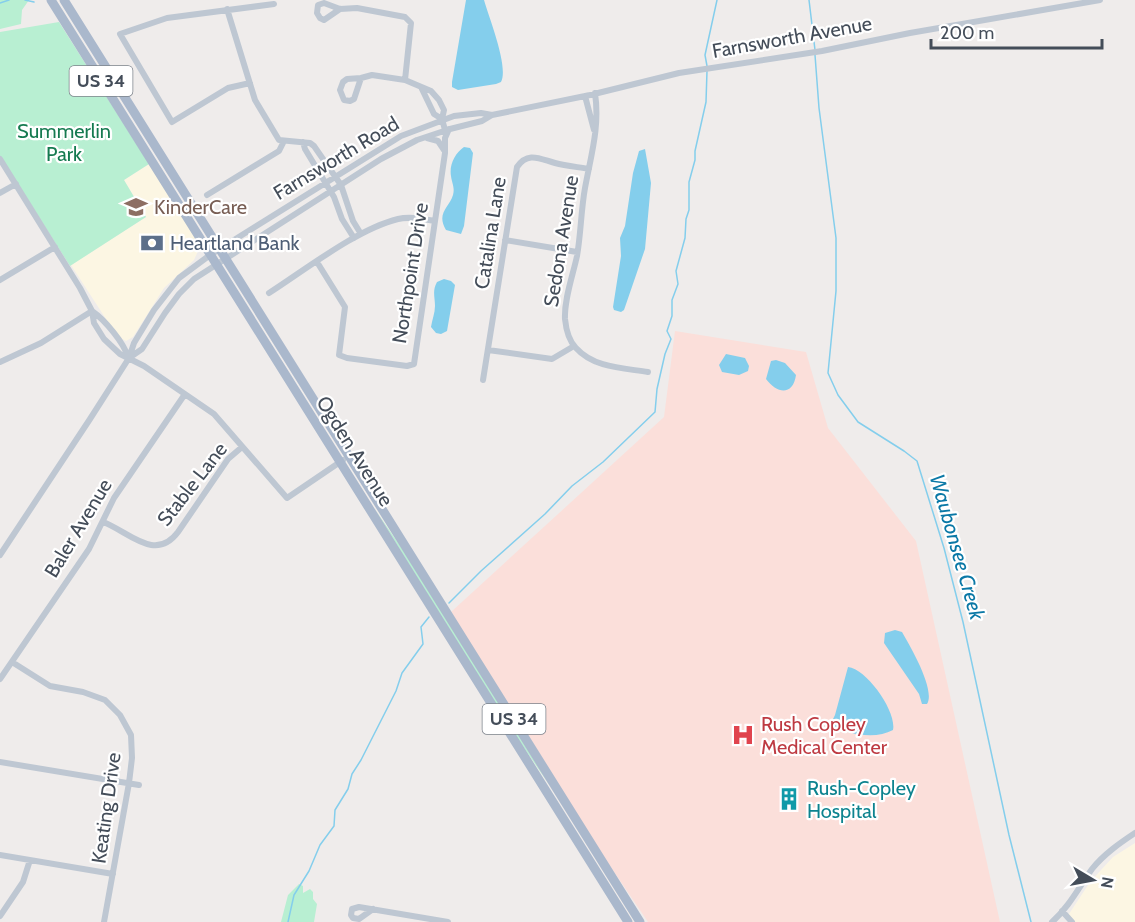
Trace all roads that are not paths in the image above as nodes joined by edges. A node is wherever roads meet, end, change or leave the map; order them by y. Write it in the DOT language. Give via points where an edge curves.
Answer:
graph roads {
  1 [pos="51,0"];
  2 [pos="64,0"];
  3 [pos="1100,0"];
  4 [pos="274,4"];
  5 [pos="227,9"];
  6 [pos="340,9"];
  7 [pos="362,78"];
  8 [pos="405,80"];
  9 [pos="250,83"];
  10 [pos="595,93"];
  11 [pos="585,96"];
  12 [pos="492,115"];
  13 [pos="441,119"];
  14 [pos="447,129"];
  15 [pos="595,131"];
  16 [pos="423,138"];
  17 [pos="284,141"];
  18 [pos="303,142"];
  19 [pos="445,153"];
  20 [pos="0,159"];
  21 [pos="589,169"];
  22 [pos="335,177"];
  23 [pos="326,182"];
  24 [pos="16,184"];
  25 [pos="342,185"];
  26 [pos="331,191"];
  27 [pos="0,194"];
  28 [pos="207,195"];
  29 [pos="435,221"];
  30 [pos="361,234"];
  31 [pos="354,238"];
  32 [pos="505,240"];
  33 [pos="55,247"];
  34 [pos="220,249"];
  35 [pos="578,252"];
  36 [pos="210,255"];
  37 [pos="226,258"];
  38 [pos="317,262"];
  39 [pos="216,264"];
  40 [pos="0,280"];
  41 [pos="269,293"];
  42 [pos="92,311"];
  43 [pos="574,346"];
  44 [pos="488,350"];
  45 [pos="129,358"];
  46 [pos="0,362"];
  47 [pos="648,372"];
  48 [pos="483,380"];
  49 [pos="185,394"];
  50 [pos="242,447"];
  51 [pos="349,456"];
  52 [pos="340,462"];
  53 [pos="103,522"];
  54 [pos="0,555"];
  55 [pos="12,662"];
  56 [pos="0,680"];
  57 [pos="0,762"];
  58 [pos="129,783"];
  59 [pos="139,785"];
  60 [pos="1135,833"];
  61 [pos="0,855"];
  62 [pos="30,860"];
  63 [pos="113,874"];
  64 [pos="373,909"];
  65 [pos="1062,911"];
  66 [pos="0,916"];
  67 [pos="428,920"];
  68 [pos="104,922"];
  69 [pos="448,922"];
  70 [pos="628,922"];
  71 [pos="640,922"];
  72 [pos="1052,922"];
  73 [pos="1072,922"];
  1 -- 36 [label="main road, Ogden Avenue / US 34"];
  2 -- 34 [label="main road, Ogden Avenue / US 34"];
  3 -- 10 [label="street, Farnsworth Avenue" via="679,73"];
  4 -- 5 [label="street"];
  5 -- 9 [label="street"];
  5 -- 9 [label="street" via="167,18 120,34 172,122 228,88"];
  6 -- 8 [label="street" via="357,8 405,17 411,23"];
  7 -- 8 [label="street" via="372,75"];
  8 -- 13 [label="street" via="420,87 434,114"];
  9 -- 17 [label="street" via="261,113 279,140"];
  10 -- 11 [label="street, Farnsworth Avenue"];
  10 -- 15 [label="street, Sedona Avenue"];
  11 -- 12 [label="street, Farnsworth Avenue"];
  11 -- 15 [label="street, Sedona Avenue"];
  12 -- 13 [label="street, Farnsworth Avenue"];
  12 -- 14 [label="street, Farnsworth Avenue"];
  13 -- 14 [label="street"];
  13 -- 22 [label="street, Farnsworth Road" via="401,136"];
  14 -- 16 [label="street, Farnsworth Road"];
  14 -- 19 [label="street, Northpoint Drive"];
  15 -- 21 [label="street, Sedona Avenue"];
  16 -- 19 [label="street" via="438,141"];
  16 -- 25 [label="street, Farnsworth Road"];
  17 -- 18 [label="street"];
  17 -- 28 [label="street" via="279,151"];
  18 -- 22 [label="street" via="314,146"];
  18 -- 23 [label="street"];
  19 -- 29 [label="street, Northpoint Drive"];
  20 -- 24 [label="street"];
  21 -- 32 [label="street, Catalina Lane" via="538,157 521,161"];
  21 -- 35 [label="street, Sedona Avenue"];
  22 -- 23 [label="street, Farnsworth Road"];
  22 -- 25 [label="street"];
  23 -- 26 [label="street"];
  23 -- 34 [label="street, Farnsworth Road"];
  24 -- 27 [label="street"];
  24 -- 33 [label="street"];
  25 -- 26 [label="street, Farnsworth Road"];
  25 -- 30 [label="street"];
  26 -- 31 [label="street"];
  26 -- 37 [label="street, Farnsworth Road"];
  29 -- 30 [label="street" via="398,219"];
  29 -- 38 [label="street, Northpoint Drive" via="414,364 339,356 345,307"];
  30 -- 31 [label="street"];
  31 -- 38 [label="street"];
  32 -- 35 [label="street"];
  32 -- 44 [label="street, Catalina Lane"];
  33 -- 40 [label="street"];
  33 -- 42 [label="street"];
  34 -- 36 [label="street"];
  34 -- 37 [label="main road, Ogden Avenue / US 34"];
  35 -- 43 [label="street, Sedona Avenue" via="565,316"];
  36 -- 39 [label="main road, Ogden Avenue / US 34"];
  36 -- 45 [label="street" via="165,294"];
  37 -- 39 [label="street"];
  37 -- 51 [label="main road, Ogden Avenue / US 34"];
  38 -- 41 [label="street"];
  39 -- 45 [label="street" via="186,287 142,349"];
  39 -- 52 [label="main road, Ogden Avenue / US 34"];
  42 -- 45 [label="street" via="125,346"];
  42 -- 45 [label="street" via="104,339"];
  42 -- 46 [label="street" via="41,344"];
  43 -- 44 [label="street" via="552,359"];
  43 -- 47 [label="street" via="599,363"];
  44 -- 48 [label="street, Catalina Lane"];
  45 -- 49 [label="street"];
  45 -- 54 [label="street"];
  49 -- 50 [label="street" via="214,414"];
  49 -- 53 [label="street, Baler Avenue" via="114,498"];
  50 -- 52 [label="street" via="287,498"];
  50 -- 53 [label="street, Stable Lane" via="228,459 169,542 148,545"];
  51 -- 52 [label="street"];
  51 -- 71 [label="main road, Ogden Avenue / US 34"];
  52 -- 70 [label="main road, Ogden Avenue / US 34"];
  53 -- 55 [label="street, Baler Avenue"];
  55 -- 56 [label="street, Baler Avenue"];
  55 -- 58 [label="street, Keating Drive" via="50,686 95,696 114,708 131,735"];
  57 -- 58 [label="street"];
  58 -- 59 [label="street"];
  58 -- 63 [label="street, Keating Drive"];
  60 -- 65 [label="street" via="1094,867"];
  61 -- 62 [label="street"];
  62 -- 63 [label="street"];
  62 -- 66 [label="street" via="23,882"];
  63 -- 68 [label="street, Keating Drive"];
  64 -- 67 [label="street"];
  65 -- 72 [label="street"];
  65 -- 73 [label="street"];
  67 -- 69 [label="street"];
}
